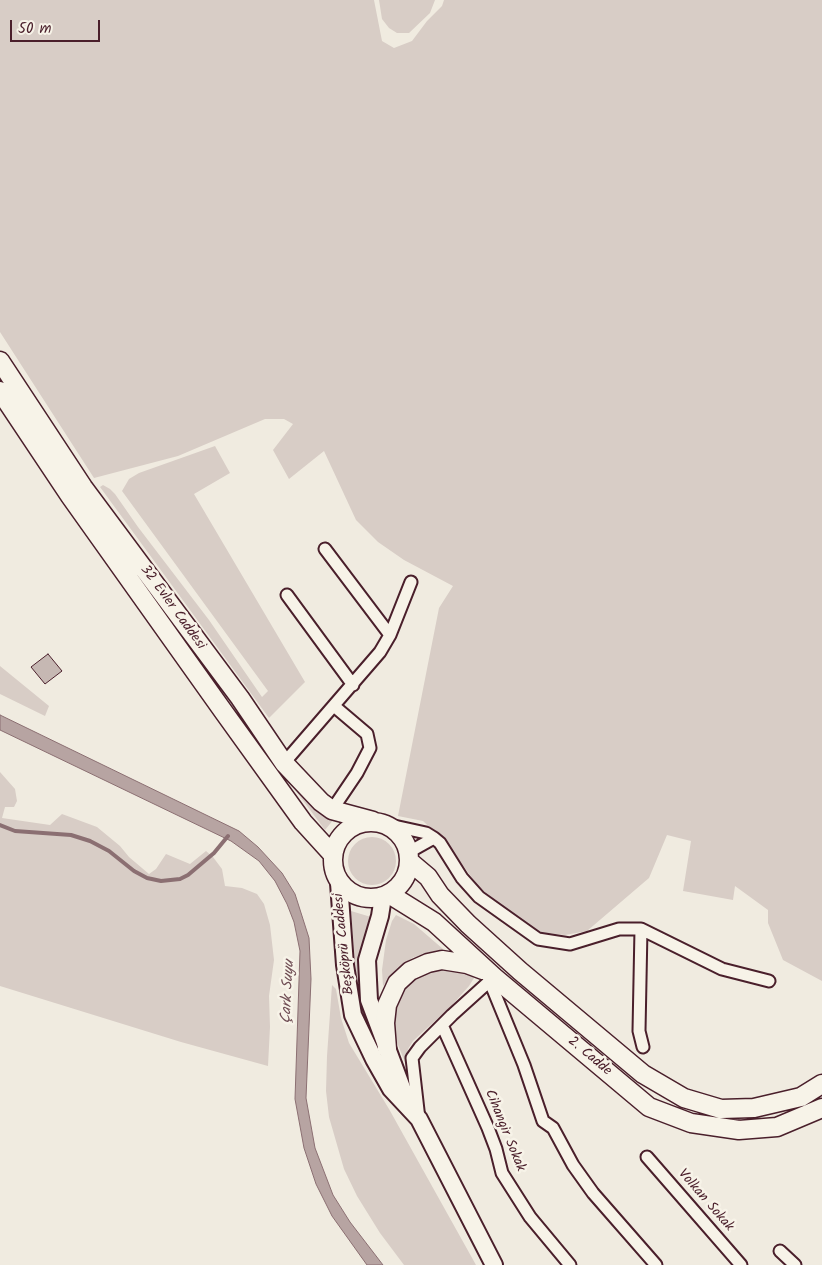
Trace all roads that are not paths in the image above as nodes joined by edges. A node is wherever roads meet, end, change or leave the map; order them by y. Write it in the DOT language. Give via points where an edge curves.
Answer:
graph roads {
  1 [pos="0,361"];
  2 [pos="0,390"];
  3 [pos="325,549"];
  4 [pos="411,582"];
  5 [pos="287,595"];
  6 [pos="390,635"];
  7 [pos="353,685"];
  8 [pos="334,706"];
  9 [pos="284,763"];
  10 [pos="332,810"];
  11 [pos="379,823"];
  12 [pos="434,838"];
  13 [pos="333,856"];
  14 [pos="409,857"];
  15 [pos="339,882"];
  16 [pos="386,896"];
  17 [pos="641,929"];
  18 [pos="491,977"];
  19 [pos="769,981"];
  20 [pos="442,1025"];
  21 [pos="643,1048"];
  22 [pos="387,1049"];
  23 [pos="822,1084"];
  24 [pos="822,1108"];
  25 [pos="415,1113"];
  26 [pos="647,1157"];
  27 [pos="780,1250"];
  28 [pos="494,1265"];
  29 [pos="570,1265"];
  30 [pos="656,1265"];
  31 [pos="740,1265"];
  32 [pos="795,1265"];
  1 -- 9 [label="main road, 32 Evler Caddesi" via="84,487 240,698"];
  2 -- 13 [label="main road, 32 Evler Caddesi" via="70,496 246,743 303,822"];
  3 -- 6 [label="street"];
  4 -- 6 [label="street"];
  5 -- 7 [label="street"];
  6 -- 7 [label="street"];
  7 -- 8 [label="street"];
  8 -- 9 [label="street"];
  8 -- 10 [label="street" via="367,734 370,748"];
  9 -- 10 [label="main road, 32 Evler Caddesi"];
  10 -- 11 [label="main road, 32 Evler Caddesi"];
  11 -- 12 [label="street" via="426,833"];
  11 -- 13 [label="main road" via="361,823 351,827 336,844"];
  11 -- 14 [label="main road" via="396,831 404,840"];
  12 -- 14 [label="street"];
  12 -- 17 [label="street" via="479,897 538,939 570,944 619,929"];
  13 -- 15 [label="main road" via="332,865"];
  14 -- 16 [label="main road" via="407,874 400,886"];
  14 -- 23 [label="main road, 2. Cadde" via="468,924 520,971 643,1074 684,1098 721,1109 754,1108 802,1097"];
  15 -- 16 [label="main road" via="359,897"];
  15 -- 25 [label="main road, Beşköprü Caddesi" via="345,965 353,1015 391,1089"];
  16 -- 18 [label="main road, 2. Cadde" via="434,922"];
  16 -- 22 [label="main road, Beşköprü Caddesi" via="367,960 368,1000"];
  17 -- 19 [label="street" via="722,969"];
  17 -- 21 [label="street" via="639,1031"];
  18 -- 20 [label="street"];
  18 -- 22 [label="main road" via="467,964 442,960 410,971 396,984 387,1005"];
  18 -- 24 [label="main road, 2. Cadde" via="649,1107 691,1123 739,1130 777,1127"];
  18 -- 30 [label="street" via="542,1121 553,1128 593,1193"];
  20 -- 25 [label="street" via="412,1058"];
  20 -- 29 [label="street, Cihangir Sokak" via="488,1128 502,1173 530,1217"];
  22 -- 25 [label="main road, Beşköprü Caddesi"];
  25 -- 28 [label="main road, Beşköprü Caddesi"];
  26 -- 31 [label="street, Volkan Sokak"];
  27 -- 32 [label="street"];
}
